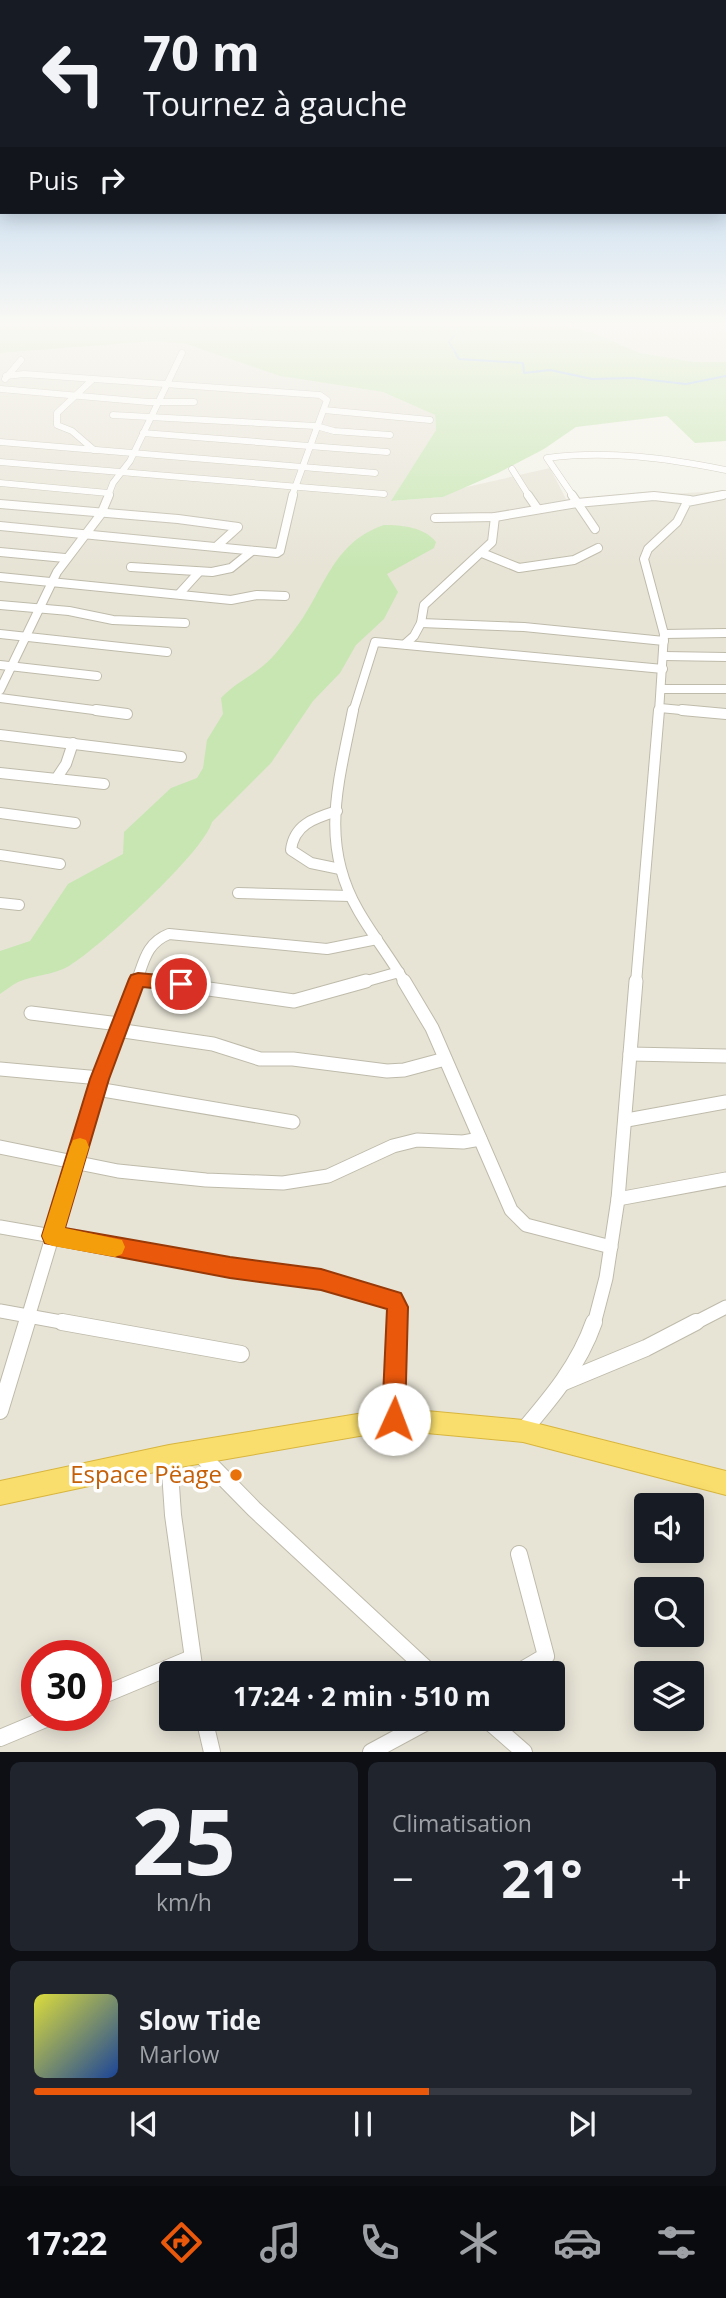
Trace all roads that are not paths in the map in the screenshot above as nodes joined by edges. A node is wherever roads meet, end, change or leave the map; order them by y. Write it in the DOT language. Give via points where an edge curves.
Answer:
graph roads {
  1 [pos="64,406"];
  2 [pos="155,406"];
  3 [pos="325,406"];
  4 [pos="324,410"];
  5 [pos="113,415"];
  6 [pos="150,418"];
  7 [pos="430,420"];
  8 [pos="316,426"];
  9 [pos="143,433"];
  10 [pos="390,435"];
  11 [pos="0,442"];
  12 [pos="309,447"];
  13 [pos="94,450"];
  14 [pos="387,452"];
  15 [pos="133,453"];
  16 [pos="0,462"];
  17 [pos="301,467"];
  18 [pos="512,470"];
  19 [pos="726,470"];
  20 [pos="120,472"];
  21 [pos="375,473"];
  22 [pos="0,483"];
  23 [pos="294,488"];
  24 [pos="725,492"];
  25 [pos="108,493"];
  26 [pos="384,494"];
  27 [pos="690,500"];
  28 [pos="0,503"];
  29 [pos="577,503"];
  30 [pos="537,508"];
  31 [pos="101,514"];
  32 [pos="495,517"];
  33 [pos="435,518"];
  34 [pos="0,526"];
  35 [pos="595,529"];
  36 [pos="87,534"];
  37 [pos="217,546"];
  38 [pos="598,548"];
  39 [pos="252,551"];
  40 [pos="0,552"];
  41 [pos="482,553"];
  42 [pos="65,558"];
  43 [pos="131,567"];
  44 [pos="199,572"];
  45 [pos="0,577"];
  46 [pos="54,583"];
  47 [pos="179,594"];
  48 [pos="285,596"];
  49 [pos="0,605"];
  50 [pos="41,609"];
  51 [pos="185,623"];
  52 [pos="421,623"];
  53 [pos="726,633"];
  54 [pos="0,634"];
  55 [pos="27,637"];
  56 [pos="664,637"];
  57 [pos="405,644"];
  58 [pos="167,652"];
  59 [pos="726,657"];
  60 [pos="663,663"];
  61 [pos="0,665"];
  62 [pos="13,667"];
  63 [pos="97,676"];
  64 [pos="661,689"];
  65 [pos="726,689"];
  66 [pos="0,690"];
  67 [pos="0,698"];
  68 [pos="660,708"];
  69 [pos="127,714"];
  70 [pos="726,714"];
  71 [pos="0,735"];
  72 [pos="73,744"];
  73 [pos="181,757"];
  74 [pos="0,773"];
  75 [pos="56,779"];
  76 [pos="104,784"];
  77 [pos="337,811"];
  78 [pos="0,813"];
  79 [pos="75,823"];
  80 [pos="0,855"];
  81 [pos="60,864"];
  82 [pos="340,869"];
  83 [pos="238,893"];
  84 [pos="349,895"];
  85 [pos="0,903"];
  86 [pos="19,905"];
  87 [pos="377,939"];
  88 [pos="399,972"];
  89 [pos="138,979"];
  90 [pos="31,1013"];
  91 [pos="118,1027"];
  92 [pos="630,1054"];
  93 [pos="726,1056"];
  94 [pos="445,1059"];
  95 [pos="0,1069"];
  96 [pos="98,1084"];
  97 [pos="726,1102"];
  98 [pos="627,1120"];
  99 [pos="293,1122"];
  100 [pos="480,1139"];
  101 [pos="0,1147"];
  102 [pos="75,1161"];
  103 [pos="726,1179"];
  104 [pos="618,1199"];
  105 [pos="0,1227"];
  106 [pos="53,1236"];
  107 [pos="611,1247"];
  108 [pos="726,1307"];
  109 [pos="0,1311"];
  110 [pos="28,1317"];
  111 [pos="242,1354"];
  112 [pos="564,1382"];
  113 [pos="2,1395"];
  114 [pos="0,1411"];
  115 [pos="394,1419"];
  116 [pos="523,1431"];
  117 [pos="198,1452"];
  118 [pos="169,1457"];
  119 [pos="726,1483"];
  120 [pos="0,1493"];
  121 [pos="519,1554"];
  122 [pos="192,1661"];
  123 [pos="419,1661"];
  124 [pos="537,1661"];
  125 [pos="159,1677"];
  126 [pos="112,1693"];
  127 [pos="21,1729"];
  128 [pos="207,1731"];
  129 [pos="410,1731"];
  130 [pos="500,1731"];
  131 [pos="0,1738"];
  132 [pos="212,1752"];
  133 [pos="371,1752"];
  134 [pos="524,1752"];
  1 -- 13 [label="street" via="57,413 57,425"];
  2 -- 6 [label="street"];
  3 -- 4 [label="street"];
  4 -- 7 [label="street"];
  4 -- 8 [label="street"];
  5 -- 6 [label="street"];
  6 -- 8 [label="street"];
  6 -- 9 [label="street"];
  8 -- 10 [label="street"];
  8 -- 12 [label="street"];
  9 -- 12 [label="street"];
  9 -- 15 [label="street"];
  11 -- 13 [label="street"];
  12 -- 14 [label="street"];
  12 -- 17 [label="street"];
  13 -- 15 [label="street"];
  15 -- 17 [label="street"];
  15 -- 20 [label="street"];
  16 -- 20 [label="street"];
  17 -- 21 [label="street"];
  17 -- 23 [label="street"];
  18 -- 30 [label="street"];
  19 -- 29 [label="street" via="615,452 547,458"];
  20 -- 23 [label="street"];
  20 -- 25 [label="street"];
  22 -- 25 [label="street"];
  23 -- 26 [label="street"];
  23 -- 39 [label="street" via="280,551"];
  24 -- 27 [label="street"];
  25 -- 31 [label="street"];
  27 -- 29 [label="street" via="666,496"];
  27 -- 56 [label="street" via="644,559"];
  28 -- 31 [label="street"];
  29 -- 30 [label="street"];
  29 -- 35 [label="street"];
  30 -- 32 [label="street"];
  31 -- 36 [label="street"];
  31 -- 37 [label="street" via="238,527"];
  32 -- 33 [label="street"];
  32 -- 41 [label="street" via="492,542"];
  34 -- 36 [label="street"];
  36 -- 37 [label="street"];
  36 -- 42 [label="street"];
  37 -- 39 [label="street"];
  38 -- 41 [label="street" via="574,560 519,568"];
  39 -- 44 [label="street" via="231,568"];
  40 -- 42 [label="street"];
  41 -- 52 [label="street" via="424,605"];
  42 -- 46 [label="street"];
  43 -- 44 [label="street"];
  44 -- 47 [label="street"];
  45 -- 46 [label="street"];
  46 -- 47 [label="street"];
  46 -- 50 [label="street"];
  47 -- 48 [label="street" via="240,600"];
  49 -- 50 [label="street"];
  50 -- 51 [label="street" via="113,620"];
  50 -- 55 [label="street"];
  52 -- 56 [label="street"];
  52 -- 57 [label="street"];
  53 -- 56 [label="street"];
  54 -- 55 [label="street"];
  55 -- 58 [label="street"];
  55 -- 62 [label="street"];
  56 -- 60 [label="street"];
  57 -- 60 [label="street"];
  57 -- 77 [label="street" via="373,643 346,741"];
  59 -- 60 [label="street"];
  60 -- 64 [label="street"];
  61 -- 62 [label="street"];
  62 -- 63 [label="street"];
  62 -- 66 [label="street"];
  64 -- 65 [label="street"];
  64 -- 68 [label="street"];
  67 -- 69 [label="street"];
  68 -- 70 [label="street"];
  68 -- 92 [label="street"];
  71 -- 72 [label="street"];
  72 -- 73 [label="street"];
  72 -- 75 [label="street"];
  74 -- 75 [label="street"];
  75 -- 76 [label="street"];
  77 -- 82 [label="street" via="333,831"];
  77 -- 82 [label="street" via="304,822 292,850 311,863"];
  78 -- 79 [label="street"];
  80 -- 81 [label="street"];
  82 -- 84 [label="street"];
  83 -- 84 [label="street"];
  84 -- 87 [label="street"];
  85 -- 86 [label="street"];
  87 -- 88 [label="street"];
  87 -- 89 [label="street" via="327,949 169,934 149,947"];
  88 -- 89 [label="street" via="293,1001"];
  88 -- 94 [label="street"];
  89 -- 91 [label="street"];
  90 -- 91 [label="street"];
  91 -- 94 [label="street" via="213,1044 260,1059 387,1071"];
  91 -- 96 [label="street"];
  92 -- 93 [label="street"];
  92 -- 98 [label="street"];
  94 -- 100 [label="street"];
  95 -- 96 [label="street"];
  96 -- 99 [label="street"];
  96 -- 102 [label="street"];
  97 -- 98 [label="street"];
  98 -- 104 [label="street"];
  100 -- 102 [label="street" via="417,1140 328,1176 283,1182 206,1180 118,1171"];
  100 -- 107 [label="street" via="510,1210 526,1225"];
  101 -- 102 [label="street"];
  102 -- 106 [label="street"];
  103 -- 104 [label="street"];
  104 -- 107 [label="street"];
  105 -- 106 [label="street"];
  106 -- 110 [label="street"];
  106 -- 115 [label="street" via="321,1279 393,1300 397,1307"];
  107 -- 112 [label="street" via="592,1331"];
  108 -- 112 [label="street" via="646,1348"];
  109 -- 110 [label="street"];
  110 -- 111 [label="street"];
  110 -- 113 [label="street"];
  112 -- 116 [label="street"];
  113 -- 114 [label="street"];
  115 -- 116 [label="highway"];
  115 -- 117 [label="highway"];
  116 -- 119 [label="highway"];
  117 -- 118 [label="highway"];
  117 -- 123 [label="street"];
  118 -- 120 [label="highway"];
  118 -- 122 [label="street"];
  121 -- 124 [label="street" via="546,1656"];
  125 -- 126 [label="street"];
  127 -- 131 [label="street"];
  128 -- 132 [label="street"];
  129 -- 133 [label="street"];
  130 -- 134 [label="street"];
}
